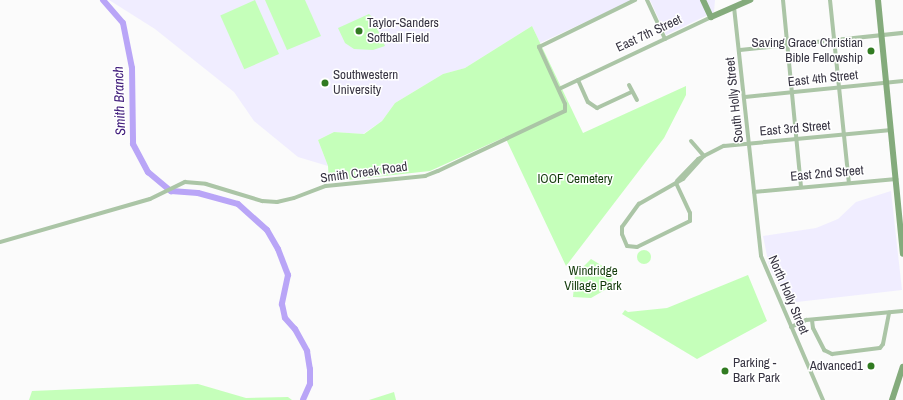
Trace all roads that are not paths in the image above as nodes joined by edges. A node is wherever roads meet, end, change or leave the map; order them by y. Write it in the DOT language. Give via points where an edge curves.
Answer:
graph roads {
  1 [pos="635,0"];
  2 [pos="647,0"];
  3 [pos="703,0"];
  4 [pos="748,0"];
  5 [pos="783,0"];
  6 [pos="830,0"];
  7 [pos="878,0"];
  8 [pos="734,7"];
  9 [pos="711,17"];
  10 [pos="903,33"];
  11 [pos="881,36"];
  12 [pos="665,39"];
  13 [pos="834,40"];
  14 [pos="787,45"];
  15 [pos="740,50"];
  16 [pos="578,80"];
  17 [pos="903,81"];
  18 [pos="886,82"];
  19 [pos="629,85"];
  20 [pos="839,88"];
  21 [pos="559,89"];
  22 [pos="632,92"];
  23 [pos="792,93"];
  24 [pos="745,97"];
  25 [pos="637,100"];
  26 [pos="891,130"];
  27 [pos="844,135"];
  28 [pos="796,139"];
  29 [pos="691,141"];
  30 [pos="749,143"];
  31 [pos="704,156"];
  32 [pos="900,178"];
  33 [pos="676,183"];
  34 [pos="849,183"];
  35 [pos="801,187"];
  36 [pos="754,192"];
  37 [pos="0,242"];
  38 [pos="903,254"];
  39 [pos="903,311"];
  40 [pos="889,313"];
  41 [pos="812,320"];
  42 [pos="791,327"];
  43 [pos="903,367"];
  44 [pos="823,400"];
  45 [pos="892,400"];
  1 -- 21 [label="street, Smith Creek Road" via="539,47"];
  2 -- 12 [label="street"];
  3 -- 9 [label="street"];
  4 -- 8 [label="street, East 7th Street"];
  5 -- 14 [label="street"];
  6 -- 13 [label="street"];
  7 -- 11 [label="street"];
  8 -- 9 [label="street, East 7th Street"];
  8 -- 15 [label="street, South Holly Street"];
  9 -- 12 [label="street, East 7th Street"];
  10 -- 11 [label="street"];
  11 -- 13 [label="street"];
  11 -- 18 [label="street"];
  12 -- 16 [label="street, East 7th Street"];
  13 -- 14 [label="street"];
  13 -- 20 [label="street"];
  14 -- 15 [label="street"];
  14 -- 23 [label="street"];
  15 -- 24 [label="street, South Holly Street"];
  16 -- 21 [label="street, East 7th Street"];
  16 -- 22 [label="street" via="588,102 597,108"];
  17 -- 18 [label="street, East 4th Street"];
  18 -- 20 [label="street, East 4th Street"];
  18 -- 26 [label="street"];
  19 -- 22 [label="street"];
  20 -- 23 [label="street, East 4th Street"];
  20 -- 27 [label="street"];
  21 -- 37 [label="street, Smith Creek Road" via="565,106 562,113 425,176 326,186 277,202 262,201 206,184 185,182 150,199"];
  22 -- 25 [label="street"];
  23 -- 24 [label="street, East 4th Street"];
  23 -- 28 [label="street"];
  24 -- 30 [label="street, South Holly Street"];
  26 -- 27 [label="street, East 3rd Street"];
  26 -- 32 [label="street"];
  27 -- 28 [label="street, East 3rd Street"];
  27 -- 34 [label="street"];
  28 -- 30 [label="street, East 3rd Street"];
  28 -- 35 [label="street"];
  29 -- 31 [label="street"];
  30 -- 31 [label="street, East 3rd Street" via="724,146"];
  30 -- 36 [label="street, South Holly Street"];
  31 -- 33 [label="street, East 3rd Street" via="698,159"];
  32 -- 34 [label="street, East 2nd Street"];
  32 -- 38 [label="street"];
  33 -- 33 [label="street, East 3rd Street" via="690,213 690,221 637,246 627,246 622,227 639,204"];
  34 -- 35 [label="street, East 2nd Street"];
  35 -- 36 [label="street, East 2nd Street"];
  36 -- 42 [label="street, North Holly Street" via="761,256"];
  39 -- 40 [label="street"];
  40 -- 41 [label="street"];
  40 -- 41 [label="street" via="880,348 832,354 824,350"];
  41 -- 42 [label="street"];
  42 -- 44 [label="street, North Holly Street"];
  43 -- 45 [label="street"];
}
